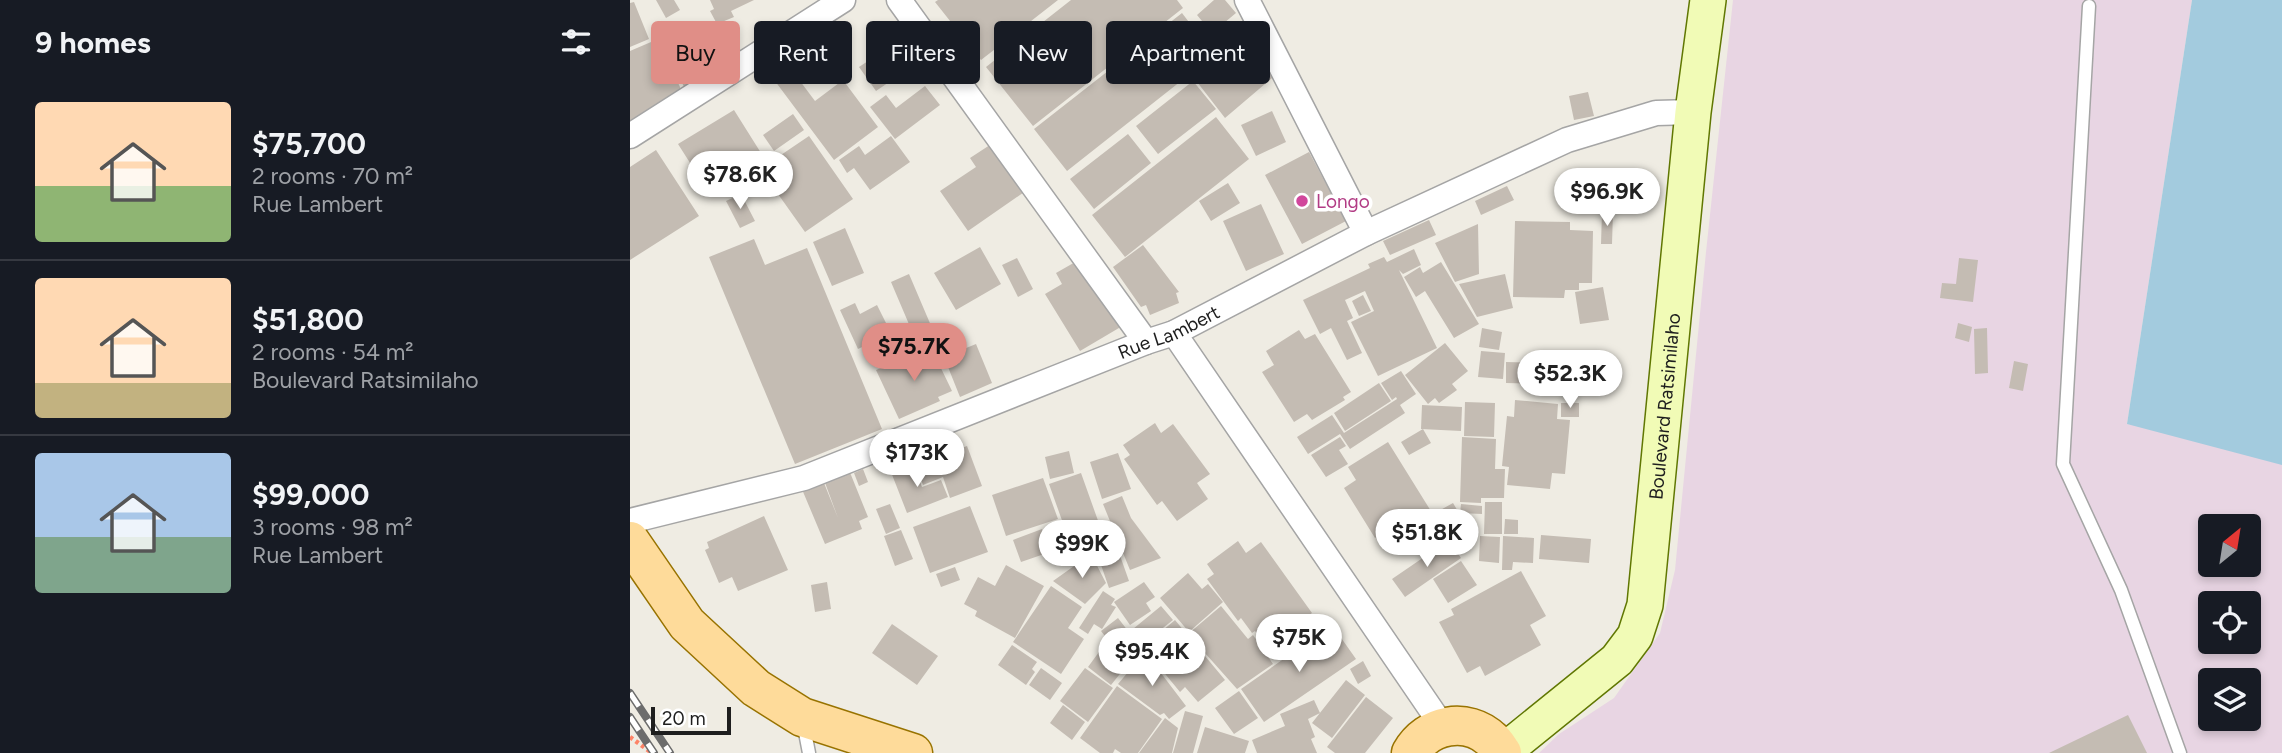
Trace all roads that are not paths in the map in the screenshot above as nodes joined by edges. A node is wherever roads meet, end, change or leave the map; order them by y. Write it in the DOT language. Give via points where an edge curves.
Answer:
graph roads {
  1 [pos="843,0"];
  2 [pos="899,0"];
  3 [pos="1247,0"];
  4 [pos="1708,0"];
  5 [pos="2089,6"];
  6 [pos="1693,111"];
  7 [pos="630,136"];
  8 [pos="1366,233"];
  9 [pos="1174,333"];
  10 [pos="1146,342"];
  11 [pos="630,521"];
  12 [pos="630,541"];
  13 [pos="1443,727"];
  14 [pos="805,735"];
  15 [pos="913,753"];
  16 [pos="1411,753"];
  17 [pos="1502,753"];
  18 [pos="2180,753"];
  1 -- 7 [label="street"];
  2 -- 10 [label="street"];
  3 -- 8 [label="street"];
  4 -- 6 [label="main road, Boulevard Ratsimilaho"];
  5 -- 18 [label="lane" via="2063,464 2121,590"];
  6 -- 8 [label="street, Rue Lambert" via="1656,113 1567,141"];
  6 -- 17 [label="main road, Boulevard Ratsimilaho" via="1645,605 1635,636 1618,660"];
  8 -- 9 [label="street, Rue Lambert"];
  9 -- 10 [label="street, Rue Lambert"];
  9 -- 13 [label="street"];
  10 -- 11 [label="street, Rue Lambert" via="804,478"];
  12 -- 14 [label="main road" via="687,624"];
  13 -- 16 [label="main road" via="1428,734"];
  13 -- 17 [label="main road" via="1477,730"];
  14 -- 15 [label="main road"];
}
